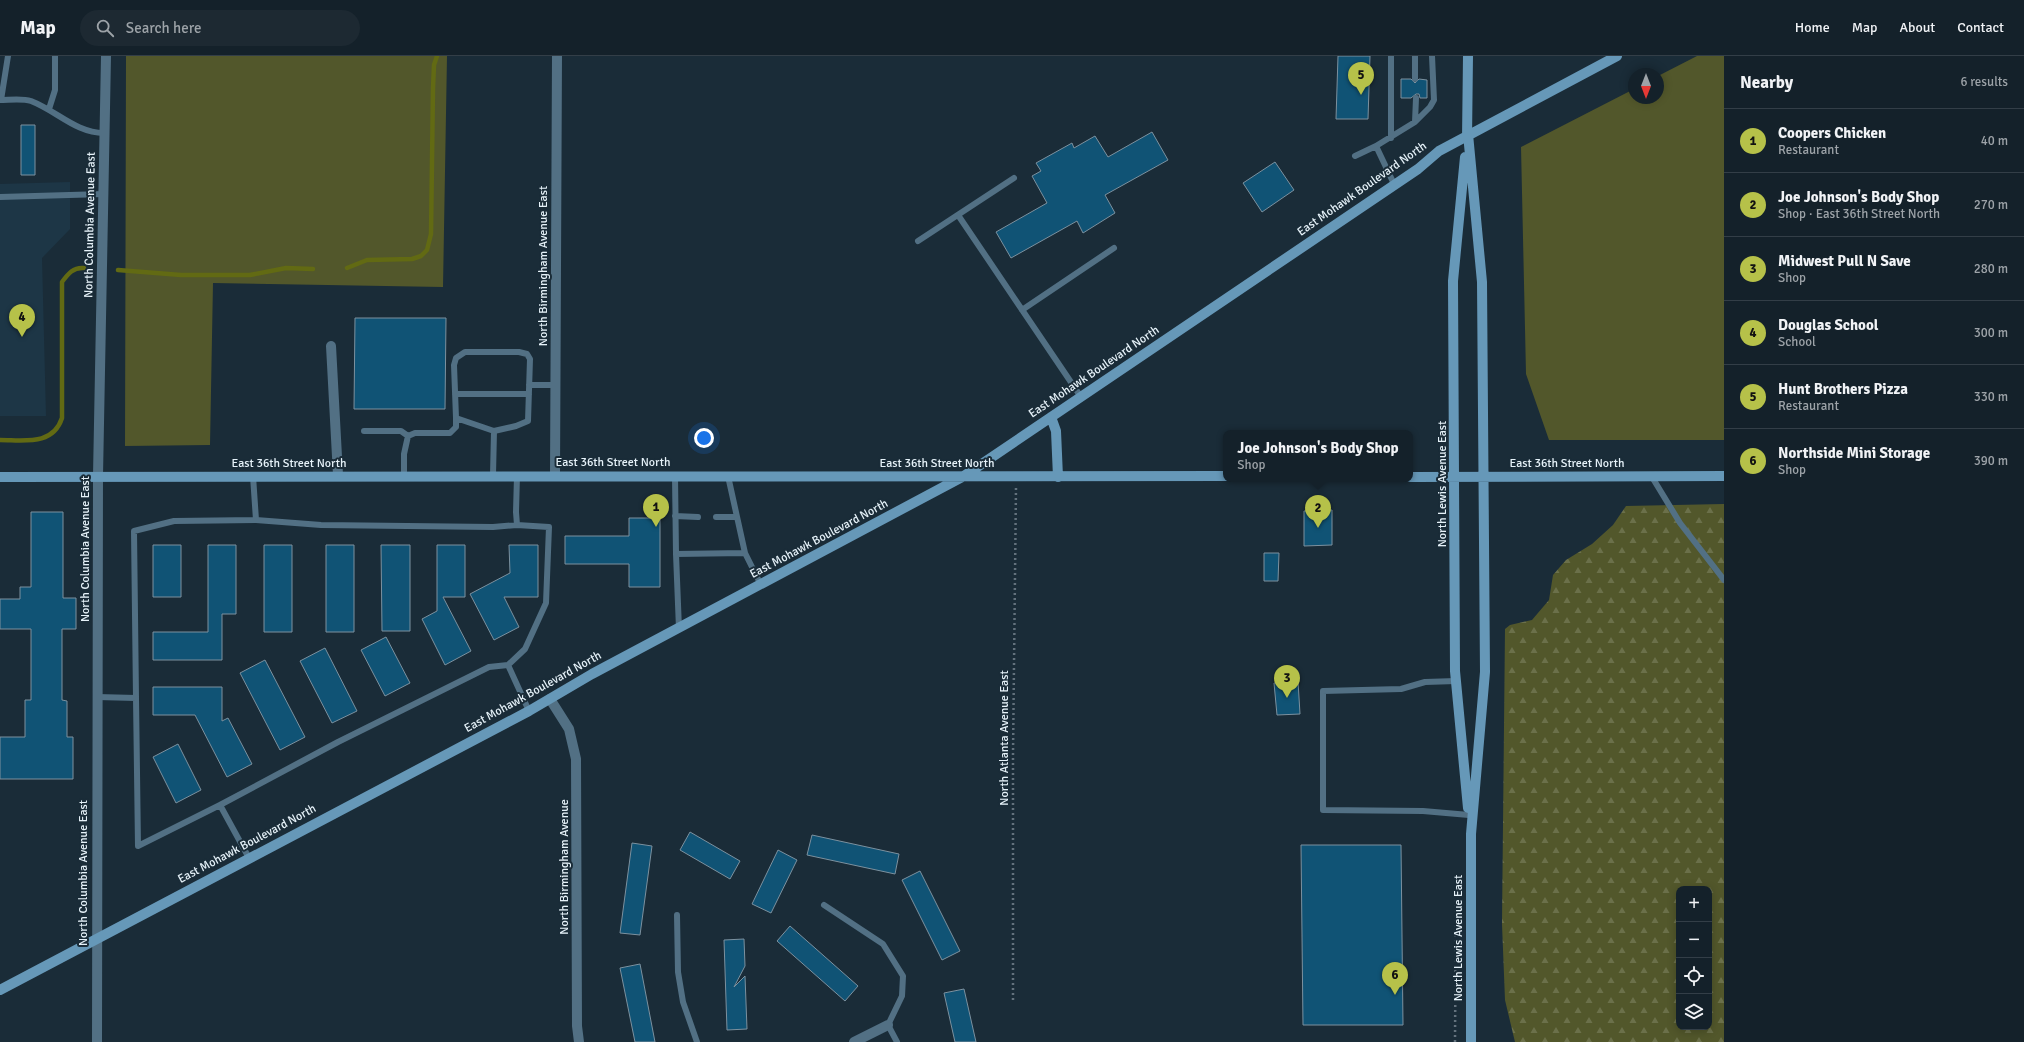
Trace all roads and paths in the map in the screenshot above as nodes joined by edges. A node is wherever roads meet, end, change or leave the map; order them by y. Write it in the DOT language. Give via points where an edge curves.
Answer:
graph roads {
  1 [pos="8,56"];
  2 [pos="55,56"];
  3 [pos="106,56"];
  4 [pos="557,56"];
  5 [pos="1391,56"];
  6 [pos="1415,56"];
  7 [pos="1432,56"];
  8 [pos="1468,56"];
  9 [pos="1617,56"];
  10 [pos="1415,79"];
  11 [pos="1416,98"];
  12 [pos="0,100"];
  13 [pos="49,109"];
  14 [pos="1415,122"];
  15 [pos="104,133"];
  16 [pos="1468,134"];
  17 [pos="1391,138"];
  18 [pos="1376,146"];
  19 [pos="1355,156"];
  20 [pos="1014,178"];
  21 [pos="1394,184"];
  22 [pos="104,194"];
  23 [pos="0,196"];
  24 [pos="958,215"];
  25 [pos="918,241"];
  26 [pos="1114,248"];
  27 [pos="1022,310"];
  28 [pos="331,346"];
  29 [pos="529,385"];
  30 [pos="555,385"];
  31 [pos="455,394"];
  32 [pos="529,394"];
  33 [pos="1081,397"];
  34 [pos="1051,417"];
  35 [pos="456,418"];
  36 [pos="364,431"];
  37 [pos="494,431"];
  38 [pos="408,436"];
  39 [pos="338,475"];
  40 [pos="404,475"];
  41 [pos="493,475"];
  42 [pos="555,475"];
  43 [pos="98,476"];
  44 [pos="253,476"];
  45 [pos="517,476"];
  46 [pos="675,476"];
  47 [pos="728,476"];
  48 [pos="964,476"];
  49 [pos="1223,476"];
  50 [pos="1724,476"];
  51 [pos="0,477"];
  52 [pos="1016,477"];
  53 [pos="1058,477"];
  54 [pos="1413,477"];
  55 [pos="1455,477"];
  56 [pos="1484,477"];
  57 [pos="1652,477"];
  58 [pos="675,516"];
  59 [pos="698,517"];
  60 [pos="716,517"];
  61 [pos="737,517"];
  62 [pos="256,520"];
  63 [pos="517,525"];
  64 [pos="745,553"];
  65 [pos="676,554"];
  66 [pos="1724,580"];
  67 [pos="761,585"];
  68 [pos="679,629"];
  69 [pos="508,665"];
  70 [pos="1456,681"];
  71 [pos="96,698"];
  72 [pos="136,698"];
  73 [pos="550,699"];
  74 [pos="529,711"];
  75 [pos="220,805"];
  76 [pos="1469,815"];
  77 [pos="1471,834"];
  78 [pos="249,858"];
  79 [pos="824,905"];
  80 [pos="677,915"];
  81 [pos="96,939"];
  82 [pos="0,990"];
  83 [pos="1013,1000"];
  84 [pos="888,1025"];
  85 [pos="97,1042"];
  86 [pos="579,1042"];
  87 [pos="696,1042"];
  88 [pos="854,1042"];
  89 [pos="897,1042"];
  90 [pos="1471,1042"];
  1 -- 12 [label="lane"];
  2 -- 13 [label="lane" via="55,90"];
  3 -- 15 [label="street, North Columbia Avenue East"];
  4 -- 30 [label="street, North Birmingham Avenue East"];
  5 -- 17 [label="lane"];
  6 -- 10 [label="lane"];
  7 -- 14 [label="lane" via="1434,100"];
  8 -- 16 [label="main road, North Lewis Avenue East"];
  9 -- 16 [label="main road, East Mohawk Boulevard North"];
  11 -- 14 [label="lane"];
  12 -- 13 [label="lane" via="29,100"];
  13 -- 15 [label="lane" via="63,120 91,133"];
  14 -- 17 [label="lane"];
  15 -- 22 [label="street, North Columbia Avenue East"];
  16 -- 21 [label="main road, East Mohawk Boulevard North" via="1439,151 1418,169"];
  16 -- 55 [label="main road, North Lewis Avenue East" via="1453,281"];
  16 -- 56 [label="main road, North Lewis Avenue East" via="1482,282"];
  17 -- 18 [label="lane"];
  18 -- 19 [label="lane"];
  18 -- 21 [label="lane"];
  20 -- 24 [label="lane"];
  21 -- 33 [label="main road, East Mohawk Boulevard North"];
  22 -- 23 [label="lane"];
  22 -- 43 [label="street, North Columbia Avenue East"];
  24 -- 25 [label="lane"];
  24 -- 27 [label="lane"];
  26 -- 27 [label="lane"];
  27 -- 33 [label="lane"];
  28 -- 39 [label="street"];
  29 -- 30 [label="lane"];
  29 -- 31 [label="lane" via="530,359 527,354 465,352 456,358 454,364"];
  29 -- 32 [label="lane"];
  30 -- 42 [label="street, North Birmingham Avenue East"];
  31 -- 32 [label="lane"];
  31 -- 35 [label="lane"];
  32 -- 37 [label="lane" via="528,421"];
  33 -- 34 [label="main road, East Mohawk Boulevard North"];
  34 -- 48 [label="main road, East Mohawk Boulevard North"];
  34 -- 53 [label="main road" via="1056,431"];
  35 -- 37 [label="lane"];
  35 -- 38 [label="lane" via="456,427 450,433 415,433"];
  36 -- 38 [label="lane" via="401,431"];
  37 -- 41 [label="lane"];
  38 -- 40 [label="lane" via="404,454"];
  39 -- 40 [label="main road, East 36th Street North"];
  39 -- 44 [label="main road, East 36th Street North"];
  40 -- 41 [label="main road, East 36th Street North"];
  41 -- 45 [label="main road, East 36th Street North"];
  42 -- 45 [label="main road, East 36th Street North"];
  42 -- 46 [label="main road, East 36th Street North"];
  43 -- 44 [label="main road, East 36th Street North"];
  43 -- 51 [label="main road, East 36th Street North"];
  43 -- 71 [label="street, North Columbia Avenue East"];
  44 -- 62 [label="lane"];
  45 -- 63 [label="lane"];
  46 -- 47 [label="main road, East 36th Street North"];
  46 -- 58 [label="lane"];
  47 -- 48 [label="main road, East 36th Street North"];
  47 -- 61 [label="lane"];
  48 -- 52 [label="main road, East 36th Street North"];
  48 -- 67 [label="main road, East Mohawk Boulevard North"];
  49 -- 53 [label="main road, East 36th Street North"];
  50 -- 57 [label="main road, East 36th Street North"];
  52 -- 53 [label="main road, East 36th Street North"];
  52 -- 83 [label="path, North Atlanta Avenue East"];
  54 -- 55 [label="main road, East 36th Street North"];
  55 -- 56 [label="main road, East 36th Street North"];
  55 -- 70 [label="main road, North Lewis Avenue East"];
  56 -- 57 [label="main road, East 36th Street North"];
  56 -- 77 [label="main road, North Lewis Avenue East" via="1485,672"];
  57 -- 66 [label="lane" via="1680,523"];
  58 -- 59 [label="lane"];
  58 -- 65 [label="lane"];
  60 -- 61 [label="lane"];
  61 -- 64 [label="lane"];
  62 -- 63 [label="lane" via="321,525"];
  62 -- 72 [label="lane" via="174,521 134,531"];
  63 -- 69 [label="lane" via="549,527 546,604 525,649"];
  64 -- 65 [label="lane"];
  64 -- 67 [label="lane"];
  65 -- 68 [label="lane"];
  67 -- 68 [label="main road, East Mohawk Boulevard North"];
  68 -- 73 [label="main road, East Mohawk Boulevard North"];
  69 -- 74 [label="lane"];
  69 -- 75 [label="lane" via="489,667 338,742"];
  70 -- 76 [label="main road, North Lewis Avenue East"];
  70 -- 76 [label="lane" via="1425,682 1401,689 1323,691 1323,810 1423,811"];
  71 -- 72 [label="lane"];
  71 -- 81 [label="street, North Columbia Avenue East"];
  72 -- 75 [label="lane" via="138,846"];
  73 -- 74 [label="main road, East Mohawk Boulevard North"];
  73 -- 86 [label="street, North Birmingham Avenue" via="569,729 576,759"];
  74 -- 78 [label="main road, East Mohawk Boulevard North"];
  75 -- 78 [label="lane"];
  76 -- 77 [label="main road, North Lewis Avenue East"];
  77 -- 90 [label="main road, North Lewis Avenue East"];
  78 -- 81 [label="main road, East Mohawk Boulevard North"];
  79 -- 84 [label="lane" via="883,944 903,976 902,996"];
  80 -- 87 [label="lane" via="678,972 683,1002"];
  81 -- 82 [label="main road, East Mohawk Boulevard North"];
  81 -- 85 [label="street, North Columbia Avenue East"];
  84 -- 88 [label="street"];
  84 -- 89 [label="lane"];
}
